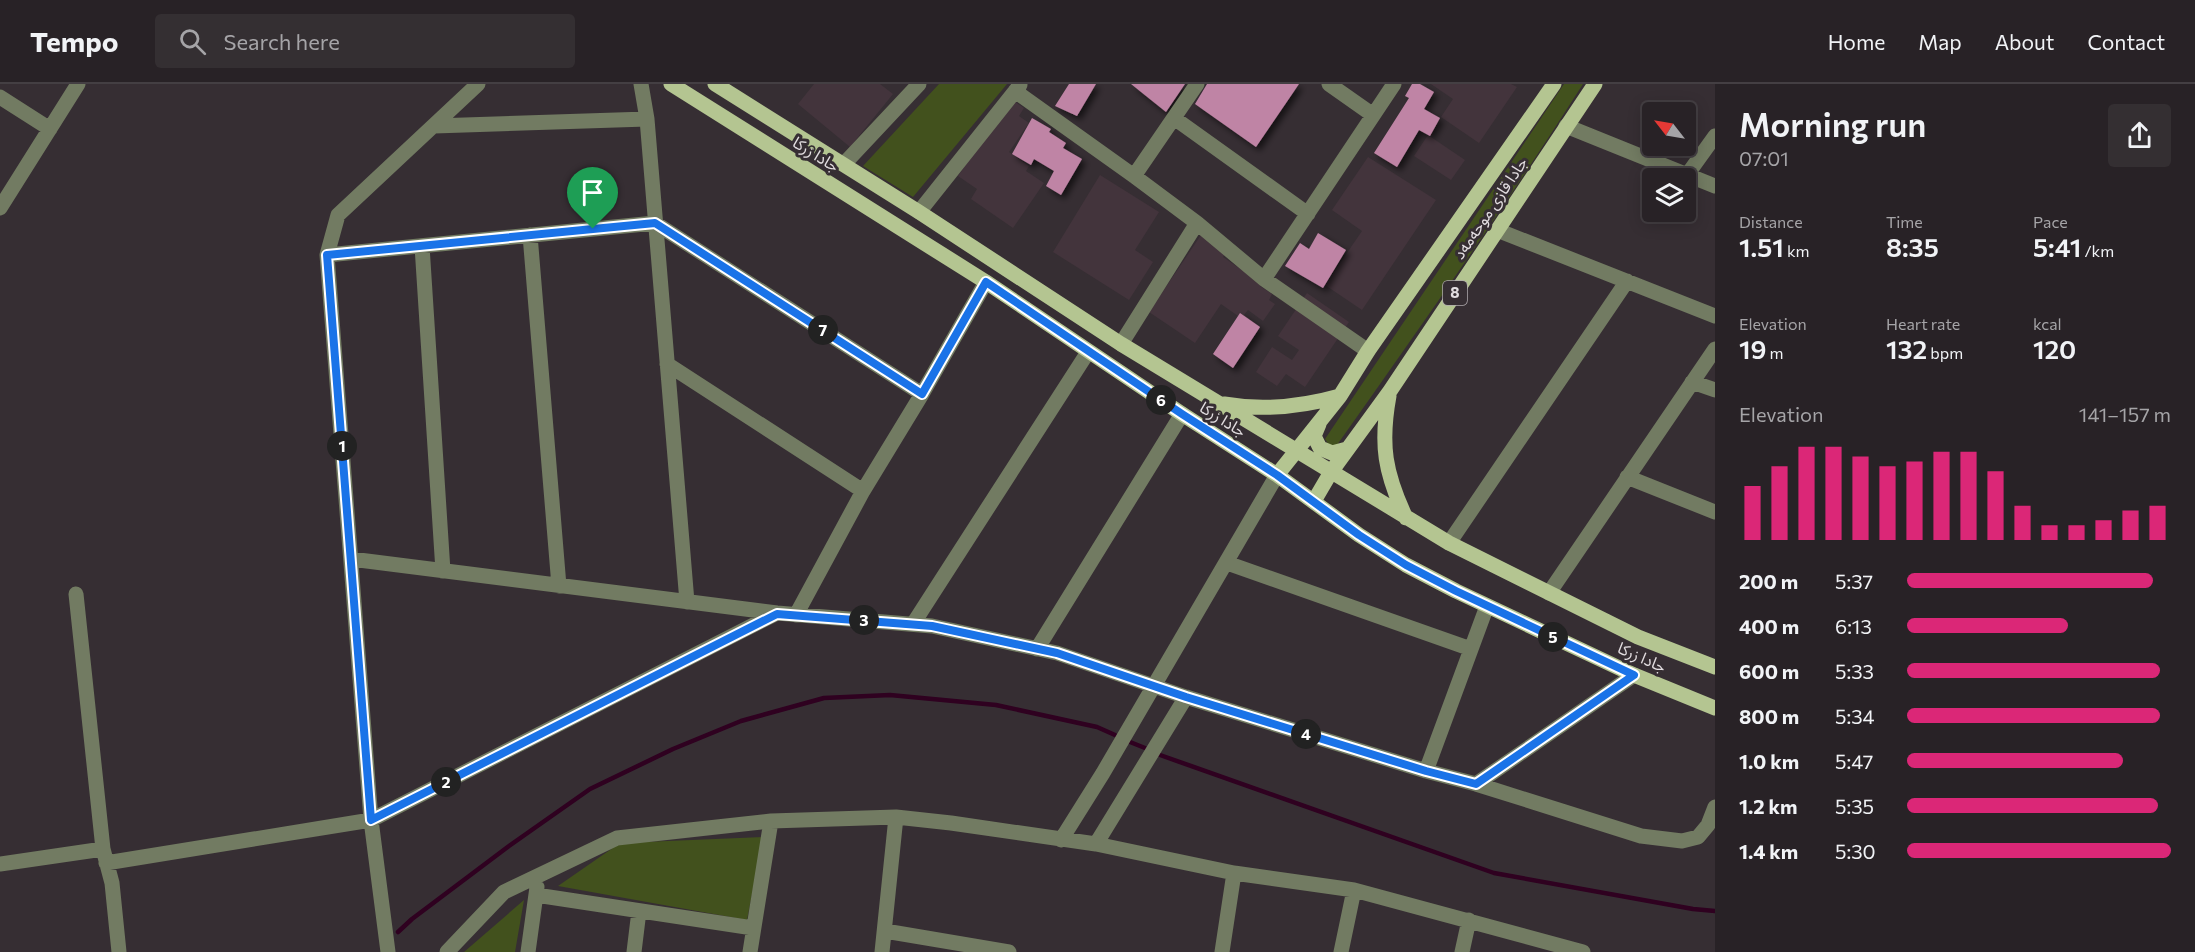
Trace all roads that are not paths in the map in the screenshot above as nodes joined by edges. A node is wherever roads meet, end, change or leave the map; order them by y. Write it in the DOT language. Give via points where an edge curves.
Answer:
graph roads {
  1 [pos="78,84"];
  2 [pos="478,84"];
  3 [pos="641,84"];
  4 [pos="671,84"];
  5 [pos="715,84"];
  6 [pos="919,84"];
  7 [pos="1197,84"];
  8 [pos="1329,84"];
  9 [pos="1394,84"];
  10 [pos="1554,84"];
  11 [pos="1595,84"];
  12 [pos="1018,88"];
  13 [pos="0,97"];
  14 [pos="1373,116"];
  15 [pos="647,118"];
  16 [pos="1174,118"];
  17 [pos="434,126"];
  18 [pos="1566,126"];
  19 [pos="50,129"];
  20 [pos="1715,136"];
  21 [pos="843,164"];
  22 [pos="1670,168"];
  23 [pos="1692,168"];
  24 [pos="1134,176"];
  25 [pos="1696,179"];
  26 [pos="1715,186"];
  27 [pos="0,208"];
  28 [pos="919,212"];
  29 [pos="1308,214"];
  30 [pos="655,223"];
  31 [pos="1197,223"];
  32 [pos="1497,230"];
  33 [pos="530,235"];
  34 [pos="422,246"];
  35 [pos="327,255"];
  36 [pos="1264,279"];
  37 [pos="1627,281"];
  38 [pos="986,282"];
  39 [pos="1715,316"];
  40 [pos="1121,344"];
  41 [pos="1715,349"];
  42 [pos="1368,351"];
  43 [pos="1088,352"];
  44 [pos="667,364"];
  45 [pos="1692,382"];
  46 [pos="1715,390"];
  47 [pos="1390,391"];
  48 [pos="922,394"];
  49 [pos="1340,396"];
  50 [pos="1213,402"];
  51 [pos="1182,414"];
  52 [pos="1319,424"];
  53 [pos="1347,450"];
  54 [pos="1297,451"];
  55 [pos="1331,472"];
  56 [pos="1277,475"];
  57 [pos="1627,477"];
  58 [pos="863,491"];
  59 [pos="1314,501"];
  60 [pos="1715,512"];
  61 [pos="1406,518"];
  62 [pos="1449,543"];
  63 [pos="351,559"];
  64 [pos="1227,563"];
  65 [pos="443,571"];
  66 [pos="559,586"];
  67 [pos="1549,593"];
  68 [pos="76,594"];
  69 [pos="687,602"];
  70 [pos="1487,606"];
  71 [pos="777,614"];
  72 [pos="796,615"];
  73 [pos="913,624"];
  74 [pos="1037,649"];
  75 [pos="1471,649"];
  76 [pos="1715,667"];
  77 [pos="1634,675"];
  78 [pos="1153,686"];
  79 [pos="1186,697"];
  80 [pos="1715,708"];
  81 [pos="1426,771"];
  82 [pos="1476,784"];
  83 [pos="1715,807"];
  84 [pos="896,817"];
  85 [pos="371,820"];
  86 [pos="771,821"];
  87 [pos="1061,840"];
  88 [pos="1096,844"];
  89 [pos="105,856"];
  90 [pos="0,864"];
  91 [pos="1234,873"];
  92 [pos="539,875"];
  93 [pos="1354,890"];
  94 [pos="536,895"];
  95 [pos="639,911"];
  96 [pos="1469,920"];
  97 [pos="753,928"];
  98 [pos="885,931"];
  99 [pos="119,952"];
  100 [pos="388,952"];
  101 [pos="447,952"];
  102 [pos="528,952"];
  103 [pos="633,952"];
  104 [pos="750,952"];
  105 [pos="882,952"];
  106 [pos="1009,952"];
  107 [pos="1222,952"];
  108 [pos="1341,952"];
  109 [pos="1462,952"];
  110 [pos="1583,952"];
  1 -- 19 [label="street"];
  2 -- 17 [label="street"];
  3 -- 15 [label="street"];
  4 -- 38 [label="main road, جادا زرکا"];
  5 -- 21 [label="main road, جادا زرکا"];
  6 -- 21 [label="street"];
  7 -- 16 [label="street"];
  8 -- 14 [label="street"];
  9 -- 14 [label="street"];
  10 -- 42 [label="main road, جادا قازی موحەمەد / 8"];
  11 -- 18 [label="main road, جادا قازی موحەمەد / 8"];
  12 -- 24 [label="street"];
  12 -- 28 [label="street"];
  13 -- 19 [label="street"];
  14 -- 29 [label="street"];
  15 -- 17 [label="street"];
  15 -- 30 [label="street"];
  16 -- 24 [label="street"];
  16 -- 29 [label="street"];
  17 -- 35 [label="street" via="338,215"];
  18 -- 22 [label="street"];
  18 -- 32 [label="main road, جادا قازی موحەمەد / 8"];
  19 -- 27 [label="street"];
  20 -- 23 [label="street"];
  21 -- 28 [label="main road, جادا زرکا"];
  24 -- 31 [label="street"];
  25 -- 26 [label="street"];
  28 -- 40 [label="main road, جادا زرکا"];
  29 -- 36 [label="street"];
  30 -- 33 [label="street"];
  30 -- 44 [label="street"];
  30 -- 48 [label="street"];
  31 -- 36 [label="street"];
  31 -- 40 [label="street"];
  32 -- 37 [label="street"];
  32 -- 47 [label="main road, جادا قازی موحەمەد / 8"];
  33 -- 34 [label="street"];
  33 -- 66 [label="street"];
  34 -- 35 [label="street"];
  34 -- 65 [label="street"];
  35 -- 63 [label="street"];
  36 -- 42 [label="street"];
  37 -- 39 [label="street"];
  37 -- 62 [label="street"];
  38 -- 43 [label="main road, جادا زرکا"];
  38 -- 48 [label="street"];
  40 -- 50 [label="main road, جادا زرکا"];
  41 -- 45 [label="street"];
  42 -- 49 [label="main road, جادا قازی موحەمەد / 8"];
  43 -- 51 [label="main road, جادا زرکا"];
  43 -- 73 [label="street"];
  44 -- 58 [label="street"];
  44 -- 69 [label="street"];
  45 -- 46 [label="street"];
  45 -- 57 [label="street"];
  47 -- 53 [label="main road, جادا قازی موحەمەد / 8"];
  47 -- 61 [label="main road" via="1384,423 1385,456 1392,488"];
  48 -- 58 [label="street"];
  49 -- 50 [label="main road" via="1276,408"];
  49 -- 52 [label="main road, جادا قازی موحەمەد / 8"];
  50 -- 54 [label="main road, جادا زرکا"];
  51 -- 56 [label="main road, جادا زرکا"];
  51 -- 74 [label="street"];
  52 -- 53 [label="main road" via="1314,436 1320,448 1332,453"];
  52 -- 54 [label="main road, جادا قازی موحەمەد / 8"];
  53 -- 55 [label="main road, جادا قازی موحەمەد / 8"];
  54 -- 55 [label="main road, جادا زرکا"];
  54 -- 56 [label="main road, جادا قازی موحەمەد / 8"];
  55 -- 59 [label="main road, جادا قازی موحەمەد / 8"];
  55 -- 61 [label="main road, جادا زرکا"];
  56 -- 59 [label="main road, جادا زرکا"];
  56 -- 64 [label="street"];
  57 -- 60 [label="street"];
  57 -- 67 [label="street"];
  58 -- 72 [label="street"];
  59 -- 70 [label="main road, جادا زرکا" via="1406,565"];
  61 -- 62 [label="main road, جادا زرکا"];
  62 -- 67 [label="main road, جادا زرکا"];
  63 -- 65 [label="street"];
  63 -- 85 [label="street"];
  64 -- 75 [label="street"];
  64 -- 78 [label="street"];
  65 -- 66 [label="street"];
  66 -- 69 [label="street"];
  67 -- 76 [label="main road, جادا زرکا" via="1638,637"];
  68 -- 89 [label="street"];
  69 -- 71 [label="street"];
  70 -- 75 [label="street"];
  70 -- 77 [label="main road, جادا زرکا"];
  71 -- 72 [label="street"];
  71 -- 85 [label="street"];
  72 -- 73 [label="street"];
  73 -- 74 [label="street"];
  74 -- 78 [label="street"];
  75 -- 81 [label="street"];
  77 -- 80 [label="main road, جادا زرکا"];
  77 -- 82 [label="street"];
  78 -- 79 [label="street"];
  78 -- 87 [label="street"];
  79 -- 81 [label="street"];
  79 -- 88 [label="street"];
  81 -- 82 [label="street"];
  82 -- 83 [label="street" via="1641,836 1682,841 1698,837"];
  84 -- 86 [label="street"];
  84 -- 87 [label="street"];
  84 -- 98 [label="street"];
  85 -- 89 [label="street"];
  85 -- 100 [label="street"];
  86 -- 92 [label="street" via="617,838"];
  86 -- 97 [label="street"];
  87 -- 88 [label="street"];
  88 -- 91 [label="street"];
  89 -- 90 [label="street"];
  89 -- 99 [label="street" via="112,883"];
  91 -- 93 [label="street"];
  91 -- 107 [label="street"];
  92 -- 94 [label="street"];
  92 -- 101 [label="street" via="504,892"];
  93 -- 96 [label="street"];
  93 -- 108 [label="street"];
  94 -- 95 [label="street"];
  94 -- 102 [label="street"];
  95 -- 97 [label="street"];
  95 -- 103 [label="street"];
  96 -- 109 [label="street"];
  96 -- 110 [label="street"];
  97 -- 104 [label="street"];
  98 -- 105 [label="street"];
  98 -- 106 [label="street"];
}
